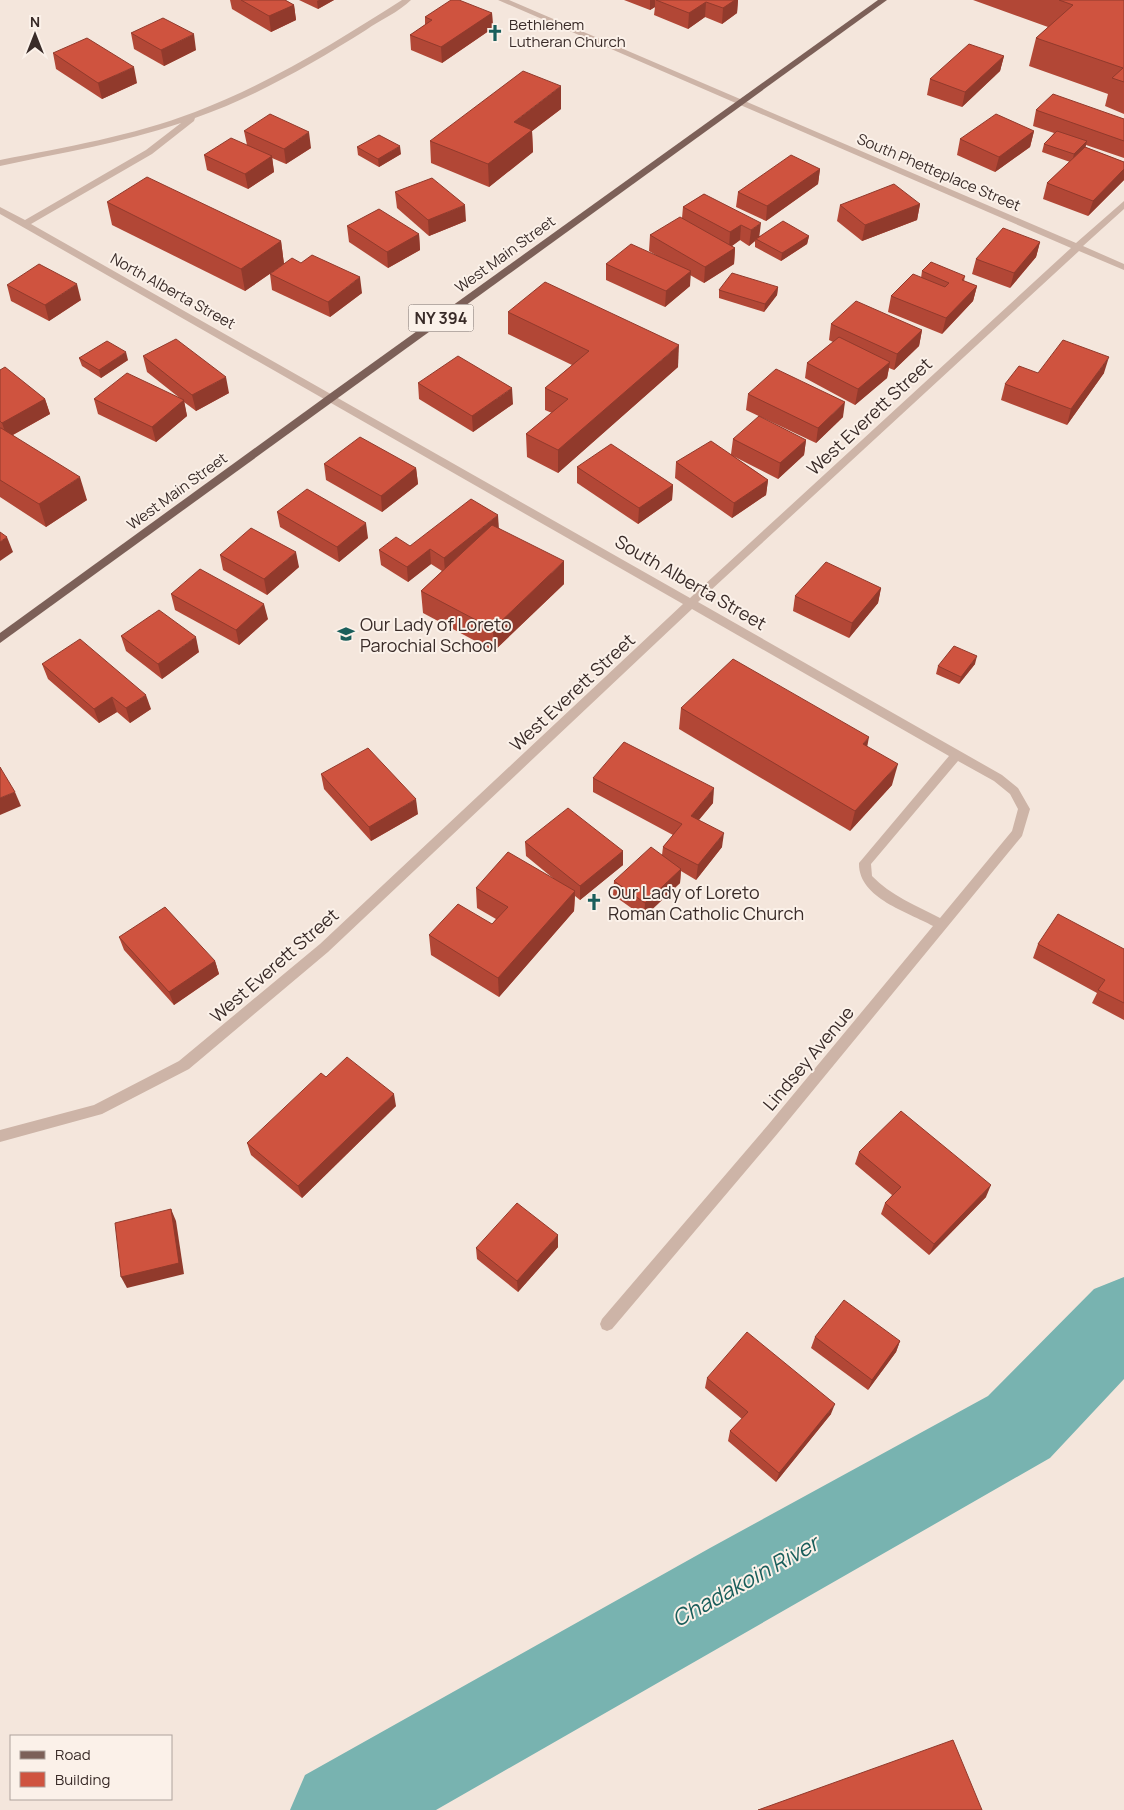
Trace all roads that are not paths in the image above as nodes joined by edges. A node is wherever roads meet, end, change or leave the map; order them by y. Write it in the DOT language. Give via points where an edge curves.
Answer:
graph roads {
  1 [pos="407,0"];
  2 [pos="502,0"];
  3 [pos="883,0"];
  4 [pos="743,102"];
  5 [pos="198,114"];
  6 [pos="0,162"];
  7 [pos="1124,204"];
  8 [pos="0,210"];
  9 [pos="25,224"];
  10 [pos="1078,247"];
  11 [pos="1124,267"];
  12 [pos="331,397"];
  13 [pos="691,603"];
  14 [pos="0,639"];
  15 [pos="957,754"];
  16 [pos="1024,809"];
  17 [pos="943,925"];
  18 [pos="0,1136"];
  19 [pos="608,1324"];
  1 -- 5 [label="street" via="279,78"];
  2 -- 4 [label="street, South Phetteplace Street"];
  3 -- 4 [label="main road, West Main Street / NY 394"];
  4 -- 10 [label="street, South Phetteplace Street"];
  4 -- 12 [label="main road, West Main Street / NY 394"];
  5 -- 6 [label="street" via="124,137"];
  5 -- 9 [label="street" via="149,152"];
  7 -- 10 [label="street, West Everett Street"];
  8 -- 9 [label="street, North Alberta Street"];
  9 -- 12 [label="street, North Alberta Street"];
  10 -- 11 [label="street, South Phetteplace Street"];
  10 -- 13 [label="street, West Everett Street"];
  12 -- 13 [label="street, South Alberta Street"];
  12 -- 14 [label="main road, West Main Street / NY 394"];
  13 -- 15 [label="street, South Alberta Street"];
  13 -- 18 [label="street, West Everett Street" via="324,948 184,1065 97,1110"];
  15 -- 16 [label="street, South Alberta Street" via="1014,791"];
  15 -- 17 [label="street" via="865,863 864,873 887,895"];
  16 -- 17 [label="street, Lindsey Avenue" via="1018,834"];
  17 -- 19 [label="street, Lindsey Avenue"];
}
